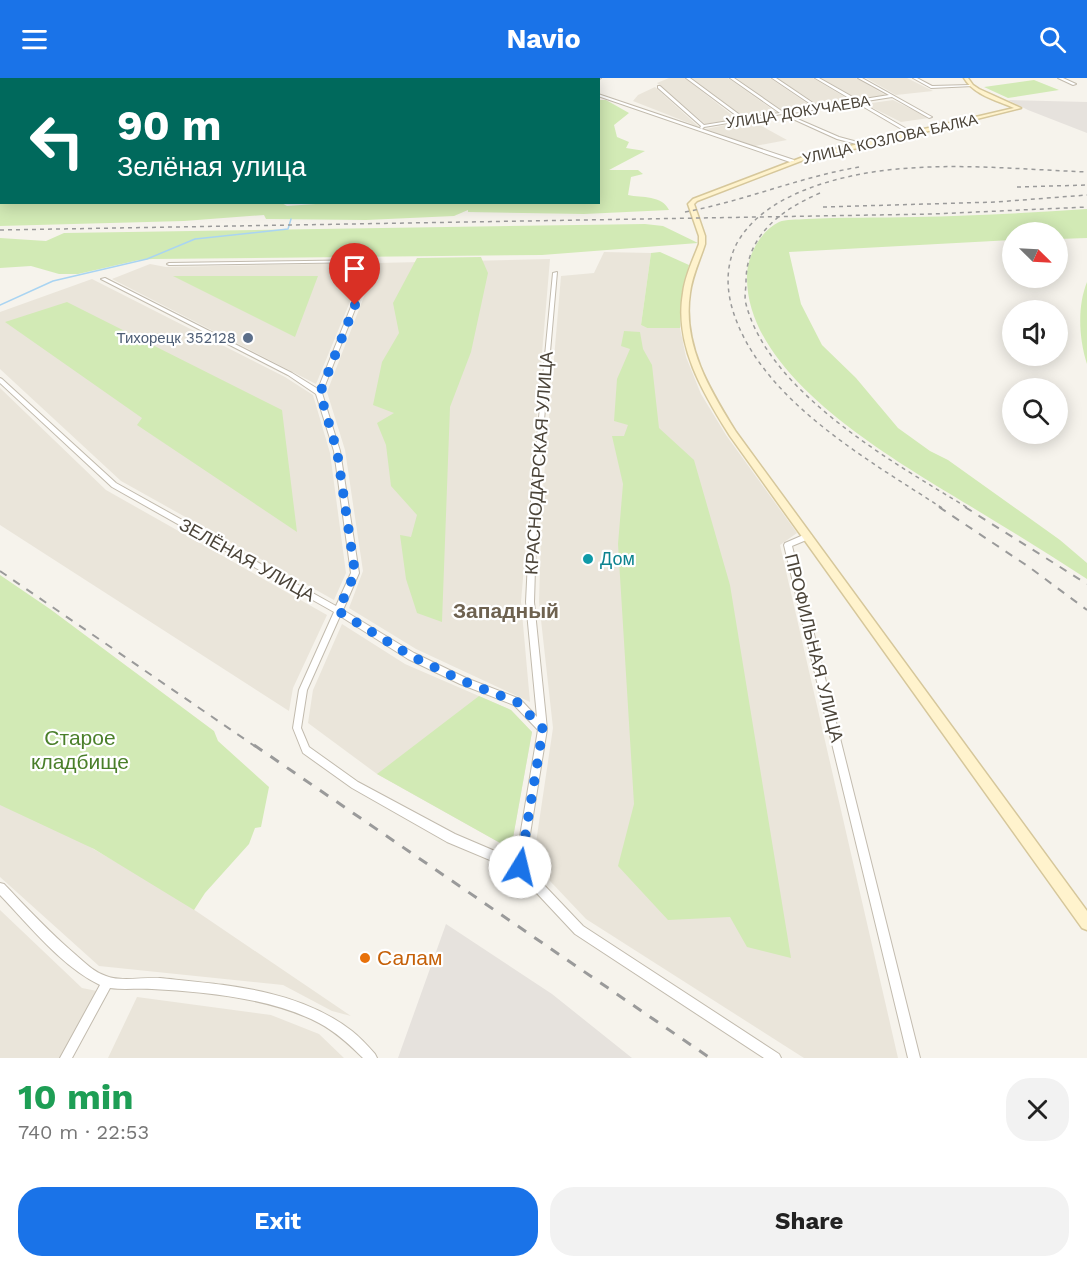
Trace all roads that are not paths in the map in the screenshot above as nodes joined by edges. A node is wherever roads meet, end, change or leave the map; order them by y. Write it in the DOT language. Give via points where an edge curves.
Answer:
graph roads {
  1 [pos="688,78"];
  2 [pos="732,78"];
  3 [pos="774,78"];
  4 [pos="817,78"];
  5 [pos="860,78"];
  6 [pos="915,78"];
  7 [pos="966,78"];
  8 [pos="1060,78"];
  9 [pos="1074,84"];
  10 [pos="971,86"];
  11 [pos="658,87"];
  12 [pos="600,96"];
  13 [pos="892,96"];
  14 [pos="859,102"];
  15 [pos="819,108"];
  16 [pos="785,115"];
  17 [pos="930,117"];
  18 [pos="742,120"];
  19 [pos="702,128"];
  20 [pos="912,134"];
  21 [pos="864,145"];
  22 [pos="792,161"];
  23 [pos="702,244"];
  24 [pos="169,264"];
  25 [pos="555,273"];
  26 [pos="103,279"];
  27 [pos="0,380"];
  28 [pos="320,393"];
  29 [pos="808,536"];
  30 [pos="338,611"];
  31 [pos="543,729"];
  32 [pos="520,867"];
  33 [pos="0,888"];
  34 [pos="1087,923"];
  35 [pos="107,983"];
  36 [pos="66,1058"];
  37 [pos="371,1058"];
  38 [pos="775,1058"];
  39 [pos="914,1058"];
  1 -- 18 [label="street"];
  2 -- 16 [label="street"];
  3 -- 15 [label="street"];
  4 -- 14 [label="street"];
  5 -- 13 [label="street"];
  6 -- 10 [label="street" via="932,87"];
  7 -- 10 [label="main road"];
  8 -- 9 [label="street"];
  10 -- 20 [label="main road, УЛИЦА КОЗЛОВА БАЛКА" via="1019,108"];
  11 -- 19 [label="street"];
  12 -- 19 [label="street"];
  13 -- 14 [label="street, УЛИЦА ДОКУЧАЕВА"];
  13 -- 17 [label="street"];
  14 -- 15 [label="street, УЛИЦА ДОКУЧАЕВА"];
  14 -- 20 [label="street"];
  15 -- 16 [label="street, УЛИЦА ДОКУЧАЕВА"];
  16 -- 18 [label="street, УЛИЦА ДОКУЧАЕВА"];
  16 -- 21 [label="street"];
  18 -- 19 [label="street, УЛИЦА ДОКУЧАЕВА"];
  19 -- 22 [label="street"];
  20 -- 21 [label="main road, УЛИЦА КОЗЛОВА БАЛКА"];
  21 -- 22 [label="main road, УЛИЦА КОЗЛОВА БАЛКА"];
  22 -- 23 [label="main road, УЛИЦА КОЗЛОВА БАЛКА" via="695,200 691,204"];
  23 -- 29 [label="main road, ПРОФИЛЬНАЯ УЛИЦА" via="686,293 692,356 708,393 733,434"];
  24 -- 28 [label="street" via="372,261"];
  25 -- 31 [label="street, КРАСНОДАРСКАЯ УЛИЦА" via="534,500 530,602"];
  26 -- 28 [label="street"];
  27 -- 30 [label="street, ЗЕЛЁНАЯ УЛИЦА" via="114,485"];
  28 -- 30 [label="street" via="337,451 355,573"];
  29 -- 34 [label="main road"];
  29 -- 39 [label="street, ПРОФИЛЬНАЯ УЛИЦА" via="788,545"];
  30 -- 31 [label="street, ЗЕЛЁНАЯ УЛИЦА" via="411,656 517,702"];
  30 -- 32 [label="street" via="303,690 297,728 306,750 355,785 451,838"];
  31 -- 32 [label="street, КРАСНОДАРСКАЯ УЛИЦА"];
  32 -- 38 [label="street" via="579,930"];
  33 -- 35 [label="street" via="65,953"];
  35 -- 36 [label="street"];
  35 -- 37 [label="street" via="220,990 278,1000 326,1019 359,1043"];
}
